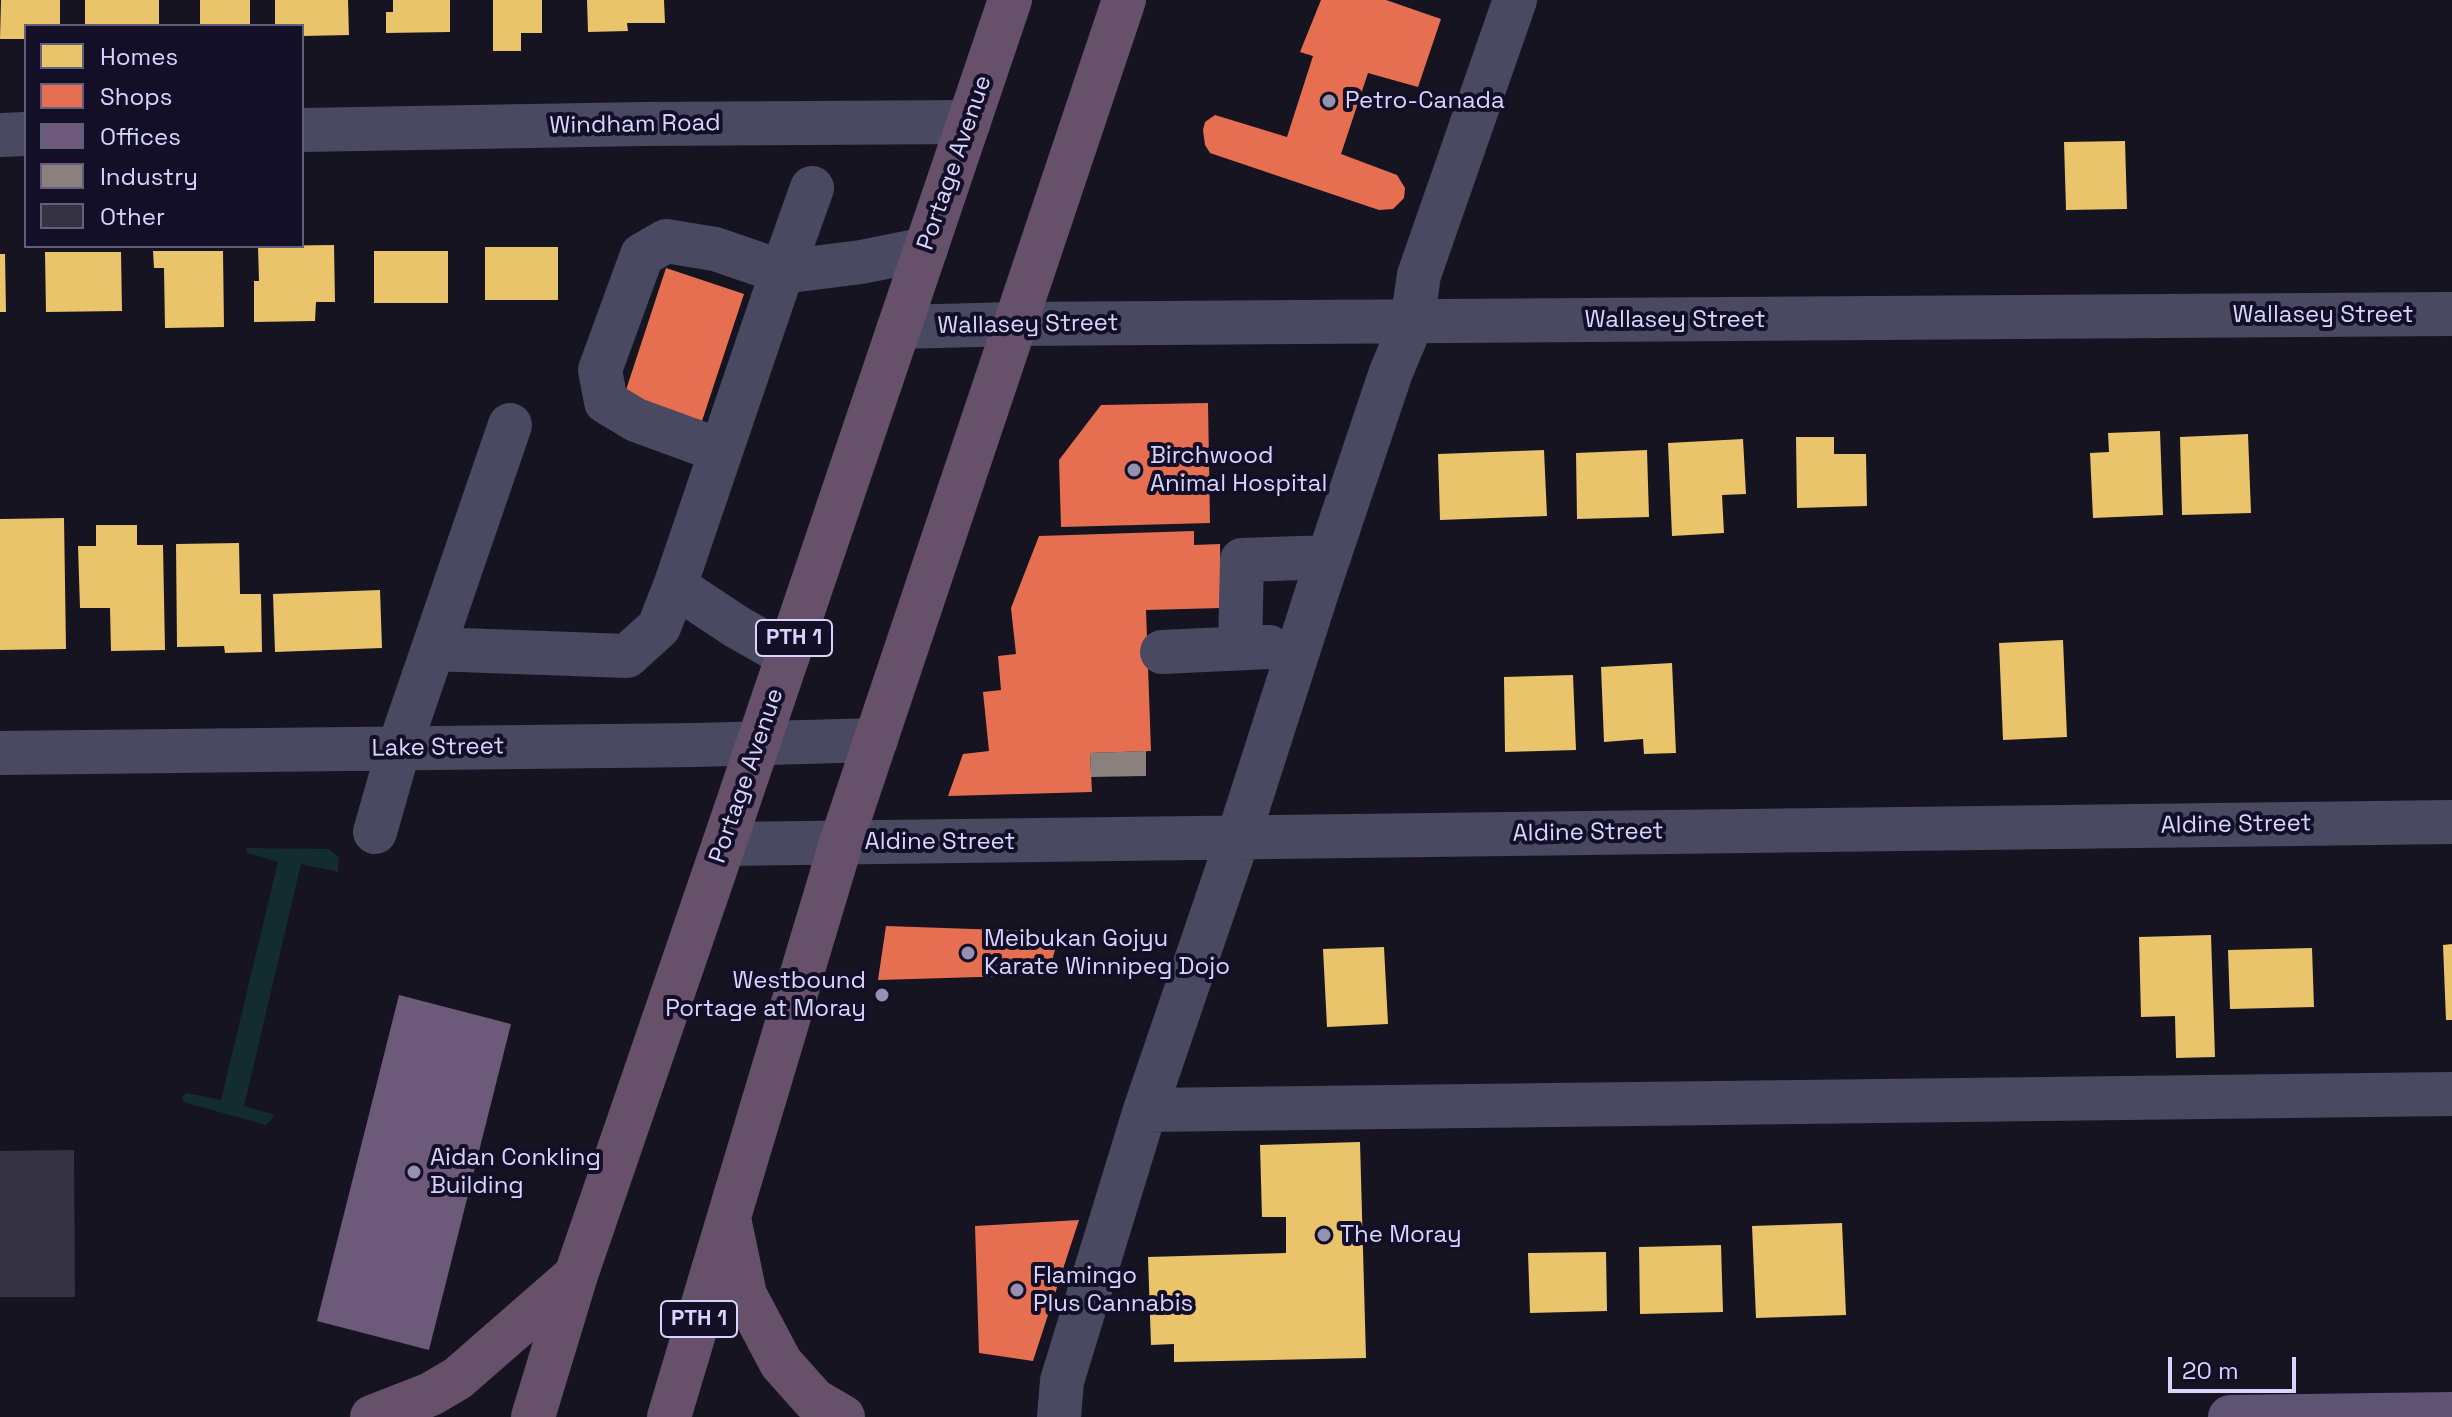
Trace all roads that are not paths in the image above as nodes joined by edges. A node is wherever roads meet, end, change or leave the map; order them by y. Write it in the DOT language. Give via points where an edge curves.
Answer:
graph roads {
  1 [pos="1010,0"];
  2 [pos="1124,0"];
  3 [pos="1515,0"];
  4 [pos="969,122"];
  5 [pos="304,130"];
  6 [pos="24,134"];
  7 [pos="0,135"];
  8 [pos="812,188"];
  9 [pos="926,249"];
  10 [pos="782,272"];
  11 [pos="2452,314"];
  12 [pos="1412,322"];
  13 [pos="1015,324"];
  14 [pos="899,327"];
  15 [pos="510,425"];
  16 [pos="721,451"];
  17 [pos="1329,557"];
  18 [pos="675,586"];
  19 [pos="1299,645"];
  20 [pos="1240,648"];
  21 [pos="433,649"];
  22 [pos="1162,652"];
  23 [pos="788,656"];
  24 [pos="876,740"];
  25 [pos="758,744"];
  26 [pos="399,748"];
  27 [pos="0,753"];
  28 [pos="2452,822"];
  29 [pos="375,832"];
  30 [pos="1238,838"];
  31 [pos="841,843"];
  32 [pos="724,844"];
  33 [pos="2452,1094"];
  34 [pos="1145,1110"];
  35 [pos="729,1221"];
  36 [pos="576,1275"];
  37 [pos="2452,1414"];
  38 [pos="372,1417"];
  39 [pos="533,1417"];
  40 [pos="669,1417"];
  41 [pos="843,1417"];
  42 [pos="1059,1417"];
  43 [pos="2230,1417"];
  1 -- 4 [label="highway, Portage Avenue / PTH 1"];
  2 -- 13 [label="highway, PTH 1"];
  3 -- 12 [label="street" via="1419,275"];
  4 -- 5 [label="street, Windham Road"];
  4 -- 9 [label="highway, Portage Avenue / PTH 1"];
  6 -- 7 [label="street"];
  8 -- 10 [label="street"];
  9 -- 10 [label="street"];
  9 -- 14 [label="highway, Portage Avenue / PTH 1"];
  10 -- 16 [label="street"];
  10 -- 16 [label="street" via="715,249 666,241 642,255 600,370 606,402 636,420"];
  11 -- 12 [label="street, Wallasey Street"];
  12 -- 13 [label="street, Wallasey Street"];
  12 -- 17 [label="street"];
  13 -- 14 [label="street, Wallasey Street"];
  13 -- 24 [label="highway, PTH 1"];
  14 -- 23 [label="highway, Portage Avenue / PTH 1"];
  15 -- 21 [label="street"];
  16 -- 18 [label="street"];
  17 -- 19 [label="street"];
  17 -- 20 [label="street" via="1242,560"];
  18 -- 21 [label="street" via="659,627 627,656"];
  18 -- 23 [label="street"];
  19 -- 20 [label="street"];
  19 -- 30 [label="street"];
  20 -- 22 [label="street"];
  21 -- 26 [label="street"];
  23 -- 25 [label="highway, Portage Avenue / PTH 1"];
  24 -- 25 [label="street, Lake Street"];
  24 -- 31 [label="highway, PTH 1"];
  25 -- 26 [label="street, Lake Street"];
  25 -- 32 [label="highway, Portage Avenue / PTH 1"];
  26 -- 27 [label="street, Lake Street"];
  26 -- 29 [label="street"];
  28 -- 30 [label="street, Aldine Street"];
  30 -- 31 [label="street, Aldine Street"];
  30 -- 34 [label="street"];
  31 -- 32 [label="street, Aldine Street"];
  31 -- 35 [label="highway, PTH 1"];
  32 -- 36 [label="highway, Portage Avenue / PTH 1"];
  33 -- 34 [label="street"];
  34 -- 42 [label="street" via="1062,1381"];
  35 -- 40 [label="highway, PTH 1"];
  35 -- 41 [label="highway" via="745,1295 781,1363 814,1400"];
  36 -- 38 [label="highway" via="458,1378"];
  36 -- 39 [label="highway, Portage Avenue / PTH 1"];
  37 -- 43 [label="main road"];
}
